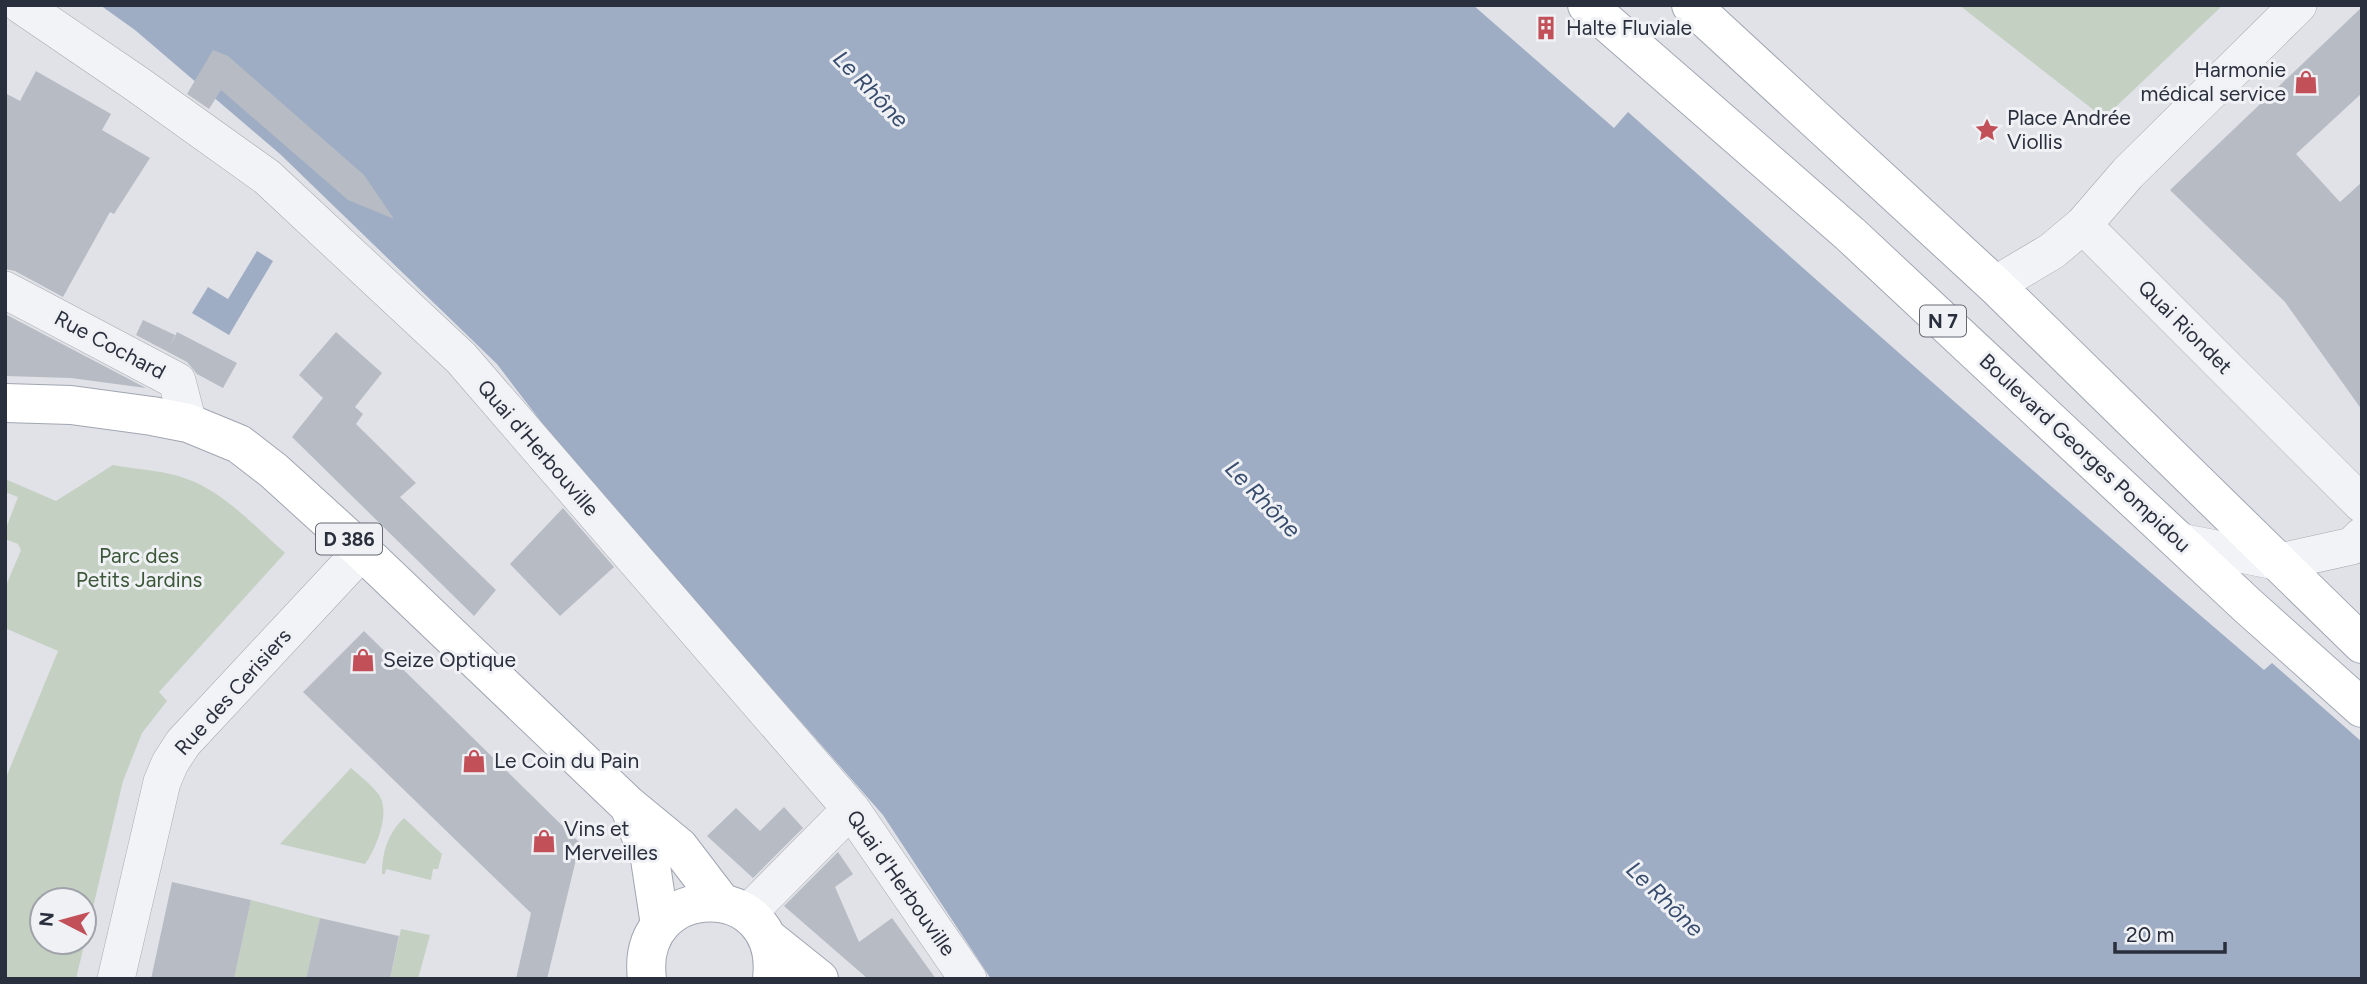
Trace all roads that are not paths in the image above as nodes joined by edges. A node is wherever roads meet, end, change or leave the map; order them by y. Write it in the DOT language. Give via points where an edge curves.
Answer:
graph roads {
  1 [pos="21,5"];
  2 [pos="1587,5"];
  3 [pos="1690,5"];
  4 [pos="2298,5"];
  5 [pos="2083,225"];
  6 [pos="1995,285"];
  7 [pos="5,290"];
  8 [pos="5,403"];
  9 [pos="188,423"];
  10 [pos="2362,504"];
  11 [pos="2362,536"];
  12 [pos="2181,542"];
  13 [pos="362,551"];
  14 [pos="2280,562"];
  15 [pos="2362,644"];
  16 [pos="2362,708"];
  17 [pos="628,806"];
  18 [pos="851,809"];
  19 [pos="746,918"];
  20 [pos="660,925"];
  21 [pos="642,975"];
  22 [pos="116,979"];
  23 [pos="772,979"];
  24 [pos="819,979"];
  25 [pos="968,979"];
  1 -- 18 [label="street, Quai d'Herbouville" via="267,177 461,358"];
  2 -- 12 [label="main road, Boulevard Georges Pompidou / N 7" via="1850,234"];
  3 -- 6 [label="main road"];
  4 -- 5 [label="street"];
  5 -- 6 [label="street" via="2052,251"];
  5 -- 10 [label="street, Quai Riondet"];
  6 -- 14 [label="main road"];
  7 -- 9 [label="street, Rue Cochard" via="177,381"];
  8 -- 9 [label="main road, D 386" via="71,405"];
  9 -- 13 [label="main road, D 386" via="239,444"];
  11 -- 14 [label="street" via="2352,545 2330,552"];
  12 -- 14 [label="street"];
  12 -- 16 [label="main road, Boulevard Georges Pompidou / N 7"];
  13 -- 17 [label="main road, D 386"];
  13 -- 22 [label="street, Rue des Cerisiers" via="183,743 170,763"];
  14 -- 15 [label="main road"];
  17 -- 19 [label="main road, D 386" via="679,847"];
  17 -- 20 [label="main road, D 386" via="650,859"];
  18 -- 19 [label="street"];
  18 -- 25 [label="street, Quai d'Herbouville"];
  19 -- 20 [label="main road" via="704,901 672,913"];
  19 -- 23 [label="main road" via="774,958"];
  19 -- 24 [label="main road, D 386"];
  20 -- 21 [label="main road" via="649,944"];
}
